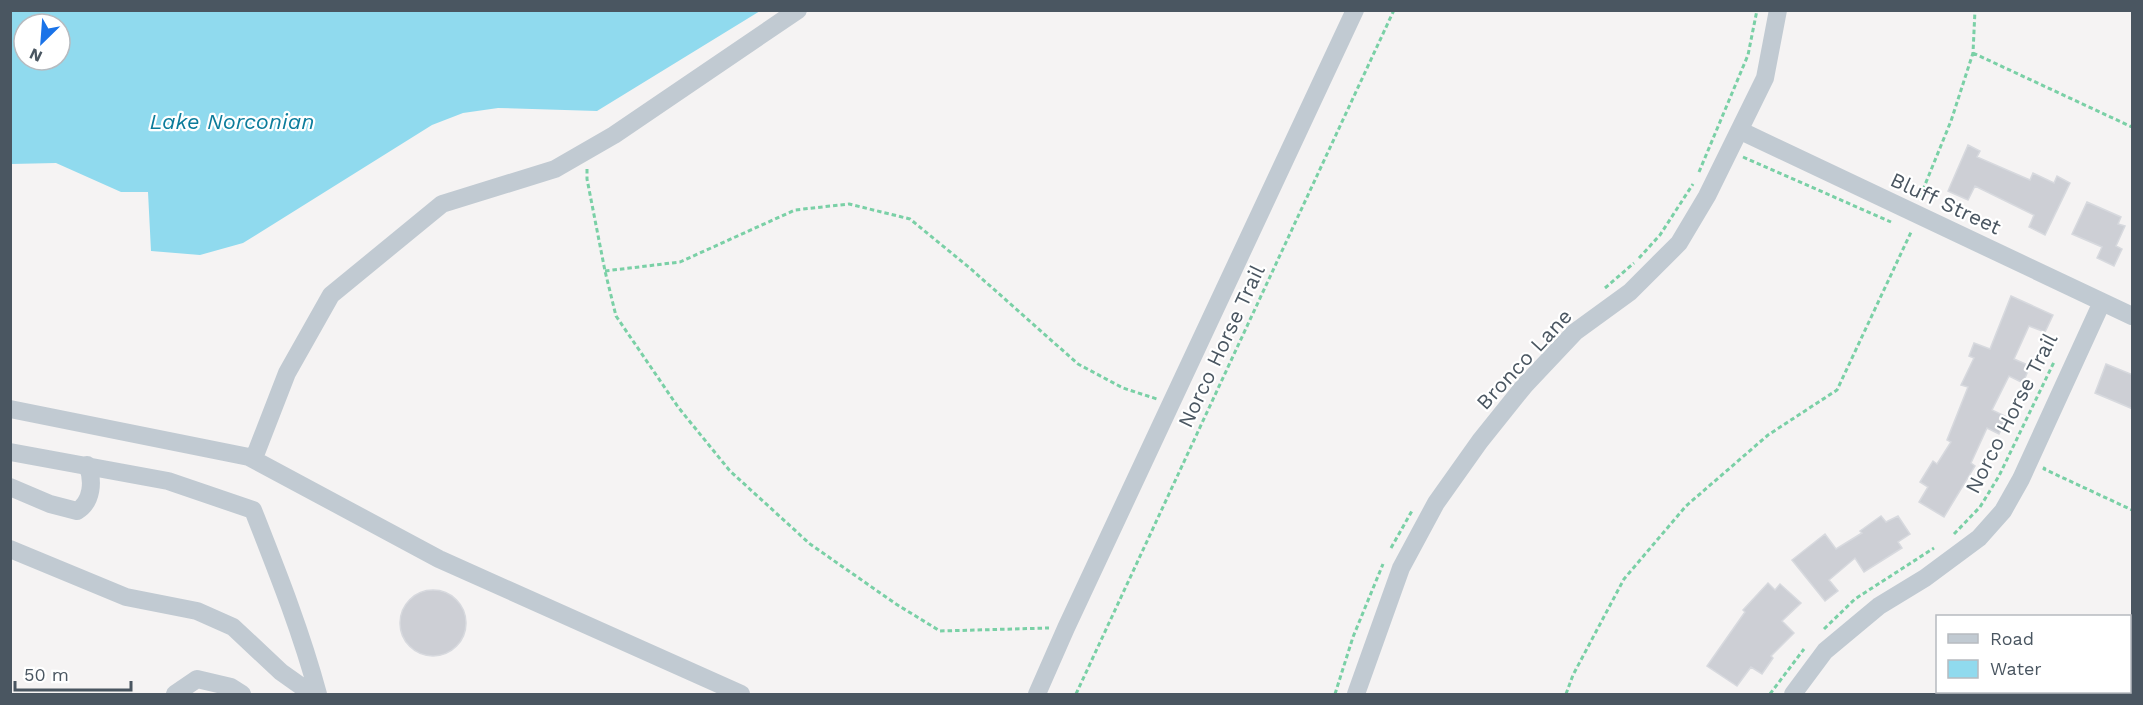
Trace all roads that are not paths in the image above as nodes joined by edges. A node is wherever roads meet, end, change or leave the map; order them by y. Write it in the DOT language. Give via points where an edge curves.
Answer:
graph roads {
  1 [pos="798,10"];
  2 [pos="1355,10"];
  3 [pos="1778,10"];
  4 [pos="1741,130"];
  5 [pos="2102,302"];
  6 [pos="2133,316"];
  7 [pos="10,409"];
  8 [pos="10,452"];
  9 [pos="249,457"];
  10 [pos="87,465"];
  11 [pos="10,487"];
  12 [pos="10,549"];
  13 [pos="175,694"];
  14 [pos="242,694"];
  15 [pos="312,694"];
  16 [pos="318,694"];
  17 [pos="741,694"];
  18 [pos="1037,694"];
  19 [pos="1356,694"];
  20 [pos="1793,694"];
  1 -- 9 [label="street" via="614,135 555,169 442,204 331,295 287,373 254,458"];
  2 -- 18 [label="street"];
  3 -- 4 [label="street, Bronco Lane" via="1765,78"];
  4 -- 5 [label="street, Bluff Street"];
  4 -- 19 [label="street, Bronco Lane" via="1679,243 1630,292 1575,332 1525,385 1436,503 1401,568"];
  5 -- 6 [label="street, Bluff Street"];
  5 -- 20 [label="street" via="2003,511 1979,538 1879,606 1825,651"];
  7 -- 9 [label="street"];
  8 -- 10 [label="street"];
  9 -- 17 [label="street" via="439,559"];
  10 -- 11 [label="street" via="91,488 83,507 77,511"];
  10 -- 16 [label="street" via="168,481 253,510 308,654"];
  12 -- 15 [label="street" via="126,597 197,611 233,627 281,672"];
  13 -- 14 [label="street" via="197,679 231,687"];
}
